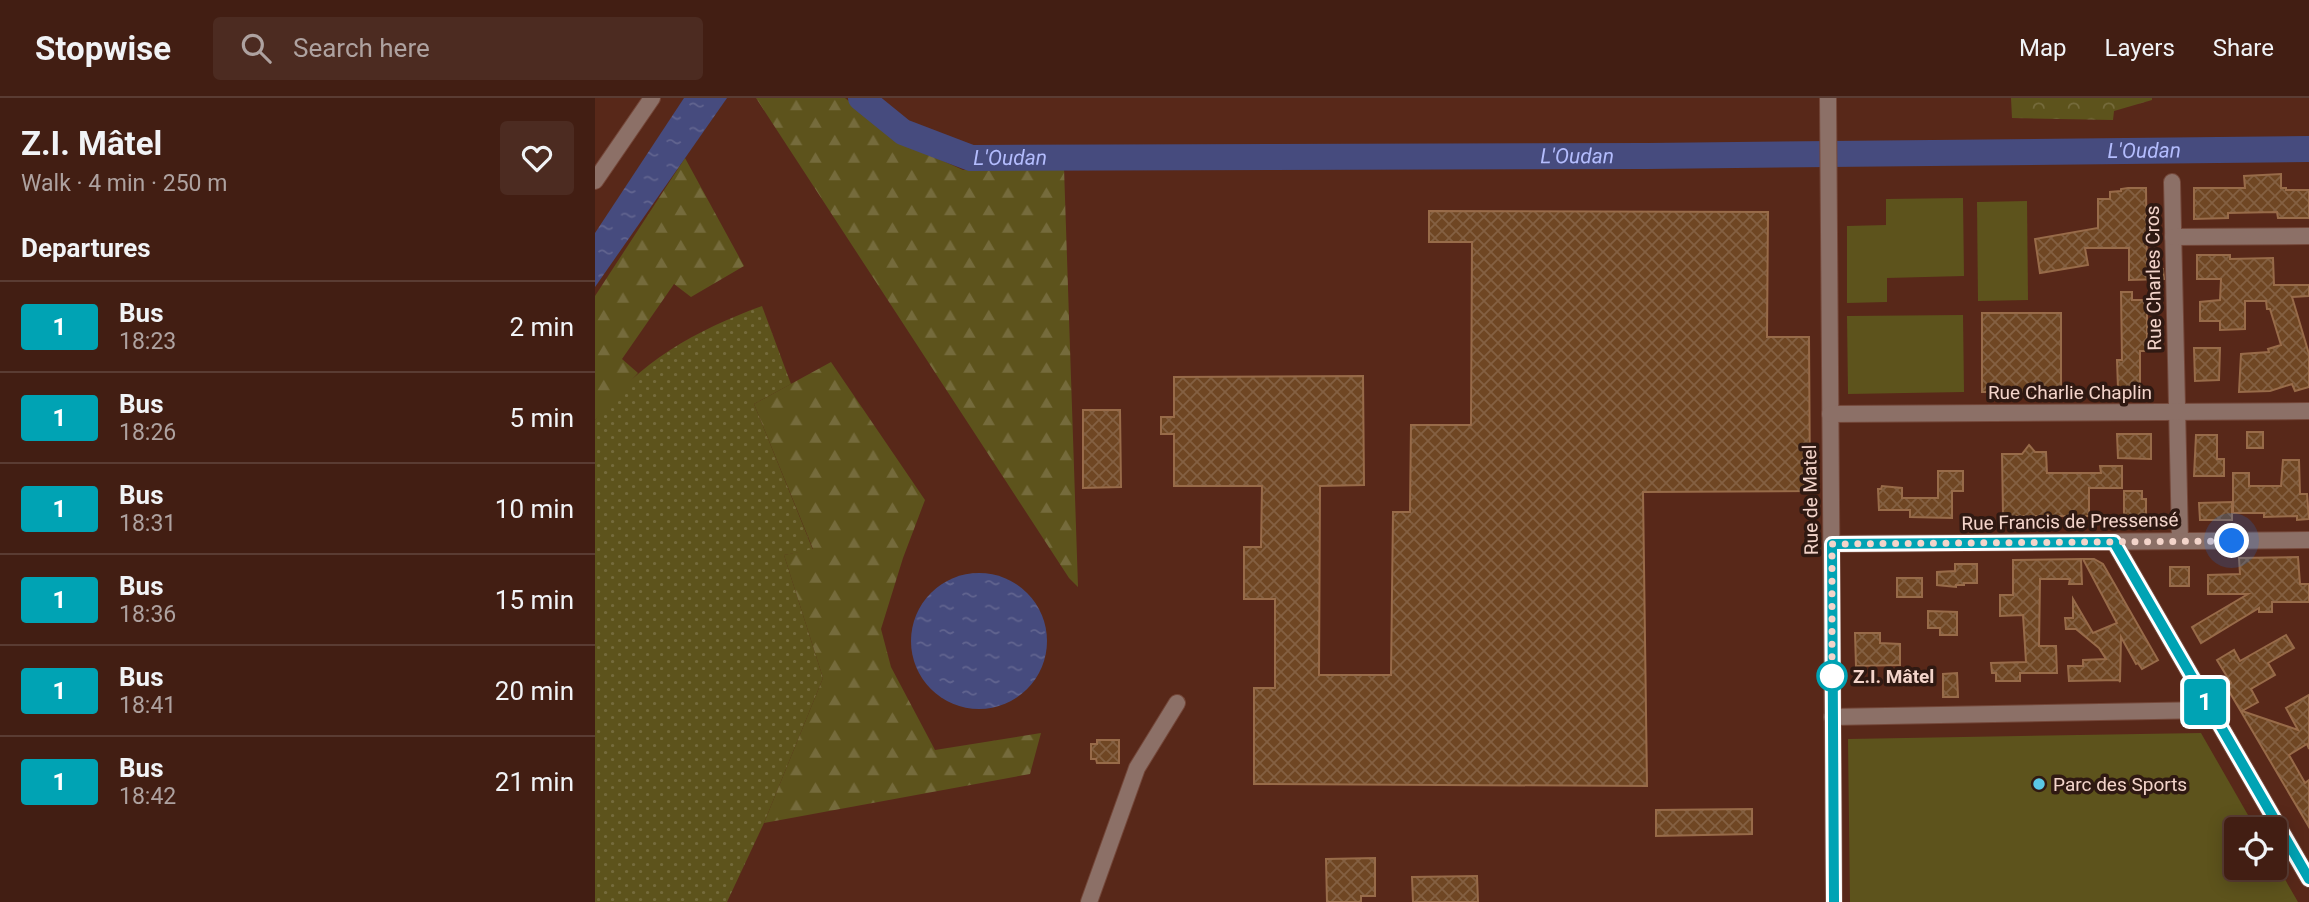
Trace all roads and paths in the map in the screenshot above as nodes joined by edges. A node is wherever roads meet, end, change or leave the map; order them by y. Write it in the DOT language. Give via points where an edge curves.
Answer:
graph roads {
  1 [pos="652,98"];
  2 [pos="1828,98"];
  3 [pos="595,181"];
  4 [pos="2172,182"];
  5 [pos="2309,236"];
  6 [pos="2173,237"];
  7 [pos="2309,411"];
  8 [pos="2178,412"];
  9 [pos="1831,414"];
  10 [pos="2309,540"];
  11 [pos="2180,541"];
  12 [pos="2114,542"];
  13 [pos="1832,544"];
  14 [pos="1177,703"];
  15 [pos="2210,710"];
  16 [pos="1832,717"];
  17 [pos="2309,879"];
  18 [pos="1089,902"];
  19 [pos="1834,902"];
  1 -- 3 [label="street"];
  2 -- 9 [label="street, Rue de Matel"];
  4 -- 6 [label="street, Rue Charles Cros"];
  5 -- 6 [label="street"];
  6 -- 8 [label="street, Rue Charles Cros"];
  7 -- 8 [label="street, Rue Charlie Chaplin"];
  8 -- 9 [label="street, Rue Charlie Chaplin"];
  8 -- 11 [label="street, Rue Charles Cros"];
  9 -- 13 [label="street, Rue de Matel"];
  10 -- 11 [label="street, Rue Francis de Pressensé"];
  11 -- 12 [label="street, Rue Francis de Pressensé"];
  12 -- 13 [label="street, Rue Francis de Pressensé"];
  12 -- 15 [label="street"];
  13 -- 16 [label="street, Rue de Matel"];
  14 -- 18 [label="street" via="1137,768"];
  15 -- 16 [label="street"];
  15 -- 17 [label="street"];
  16 -- 19 [label="street, Rue de Matel"];
}
